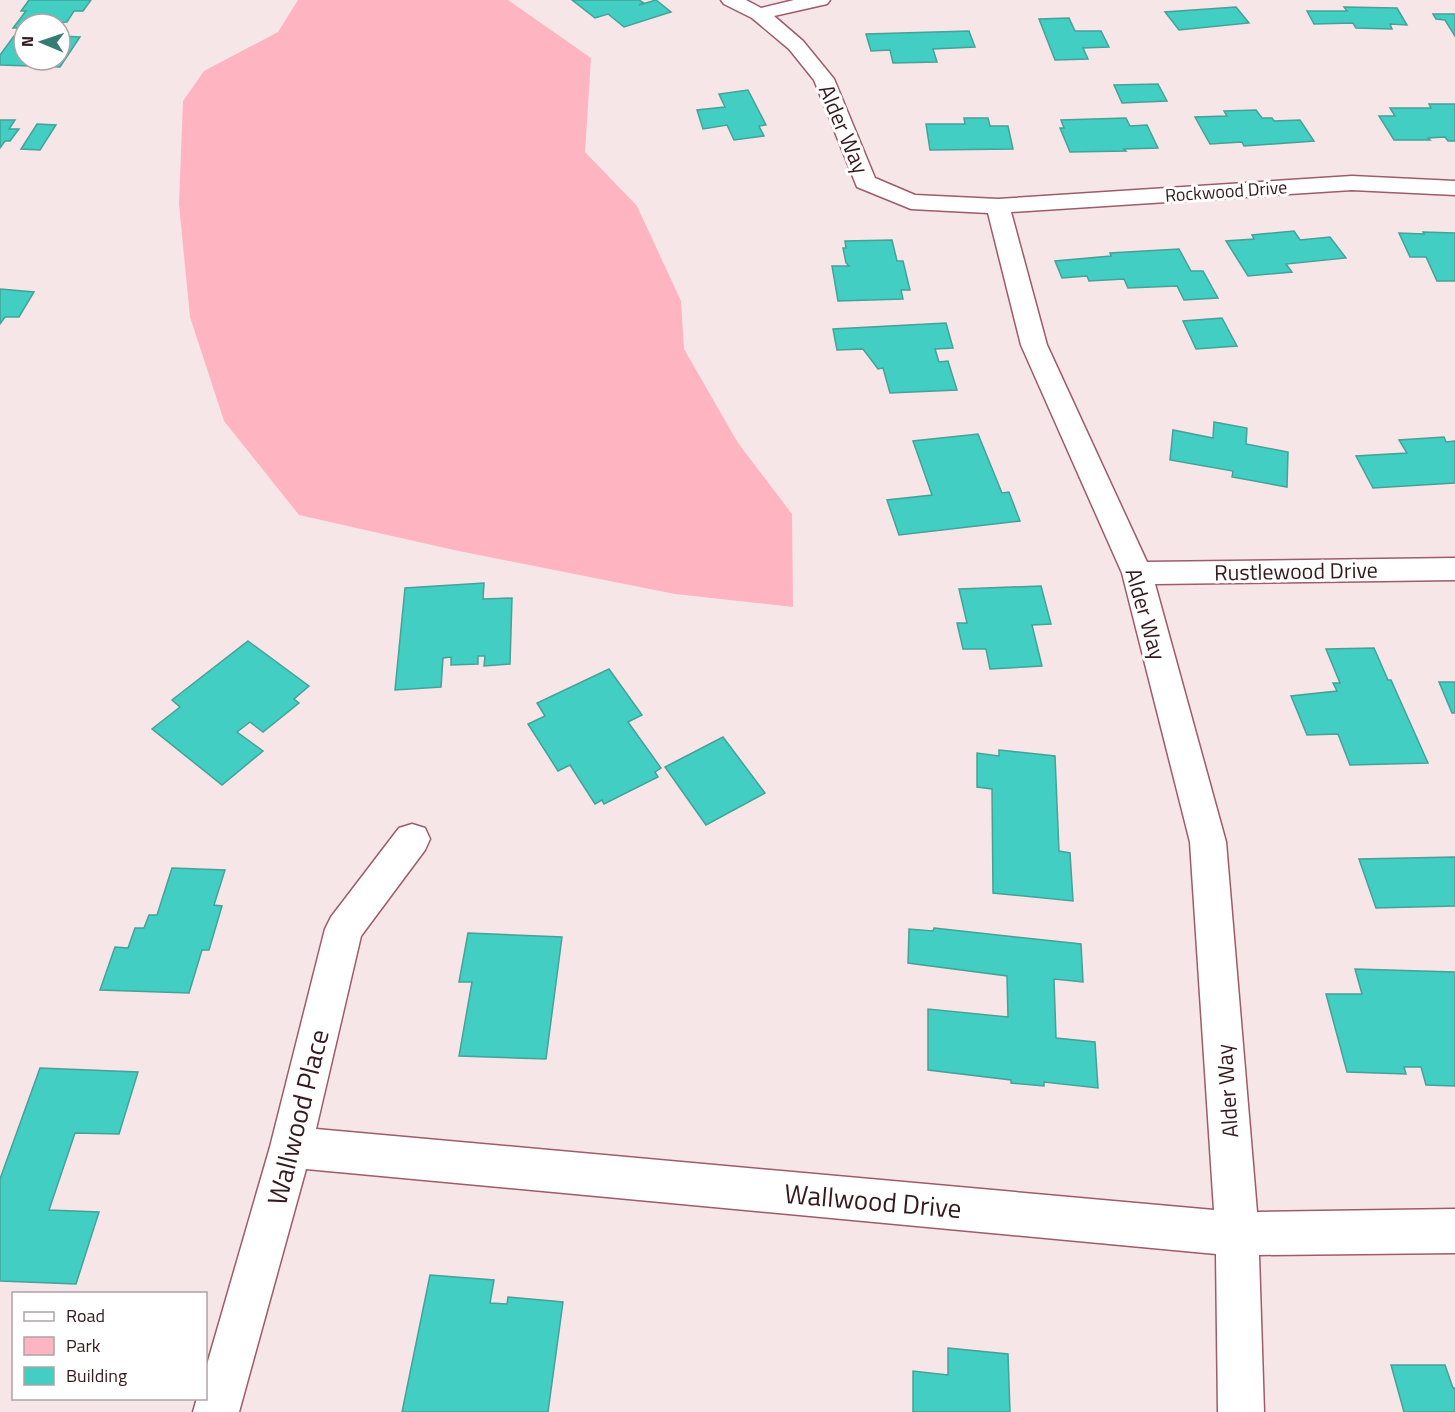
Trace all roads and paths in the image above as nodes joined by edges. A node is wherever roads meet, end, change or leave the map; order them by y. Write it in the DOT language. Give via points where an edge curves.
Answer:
graph roads {
  1 [pos="731,0"];
  2 [pos="820,0"];
  3 [pos="759,14"];
  4 [pos="1455,188"];
  5 [pos="998,206"];
  6 [pos="1455,569"];
  7 [pos="1137,573"];
  8 [pos="412,839"];
  9 [pos="291,1147"];
  10 [pos="1455,1231"];
  11 [pos="1237,1234"];
  12 [pos="216,1412"];
  13 [pos="1241,1412"];
  1 -- 3 [label="street, Alder Way"];
  2 -- 3 [label="street"];
  3 -- 5 [label="street, Alder Way" via="796,45 824,79 865,182 911,202"];
  4 -- 5 [label="street, Rockwood Drive" via="1352,183"];
  5 -- 7 [label="street, Alder Way" via="1034,345"];
  6 -- 7 [label="street, Rustlewood Drive"];
  7 -- 11 [label="street, Alder Way" via="1208,842"];
  8 -- 9 [label="street, Wallwood Place" via="344,929"];
  9 -- 11 [label="street, Wallwood Drive"];
  9 -- 12 [label="street, Wallwood Place"];
  10 -- 11 [label="street, Wallwood Drive"];
  11 -- 13 [label="street, Alder Way"];
}
